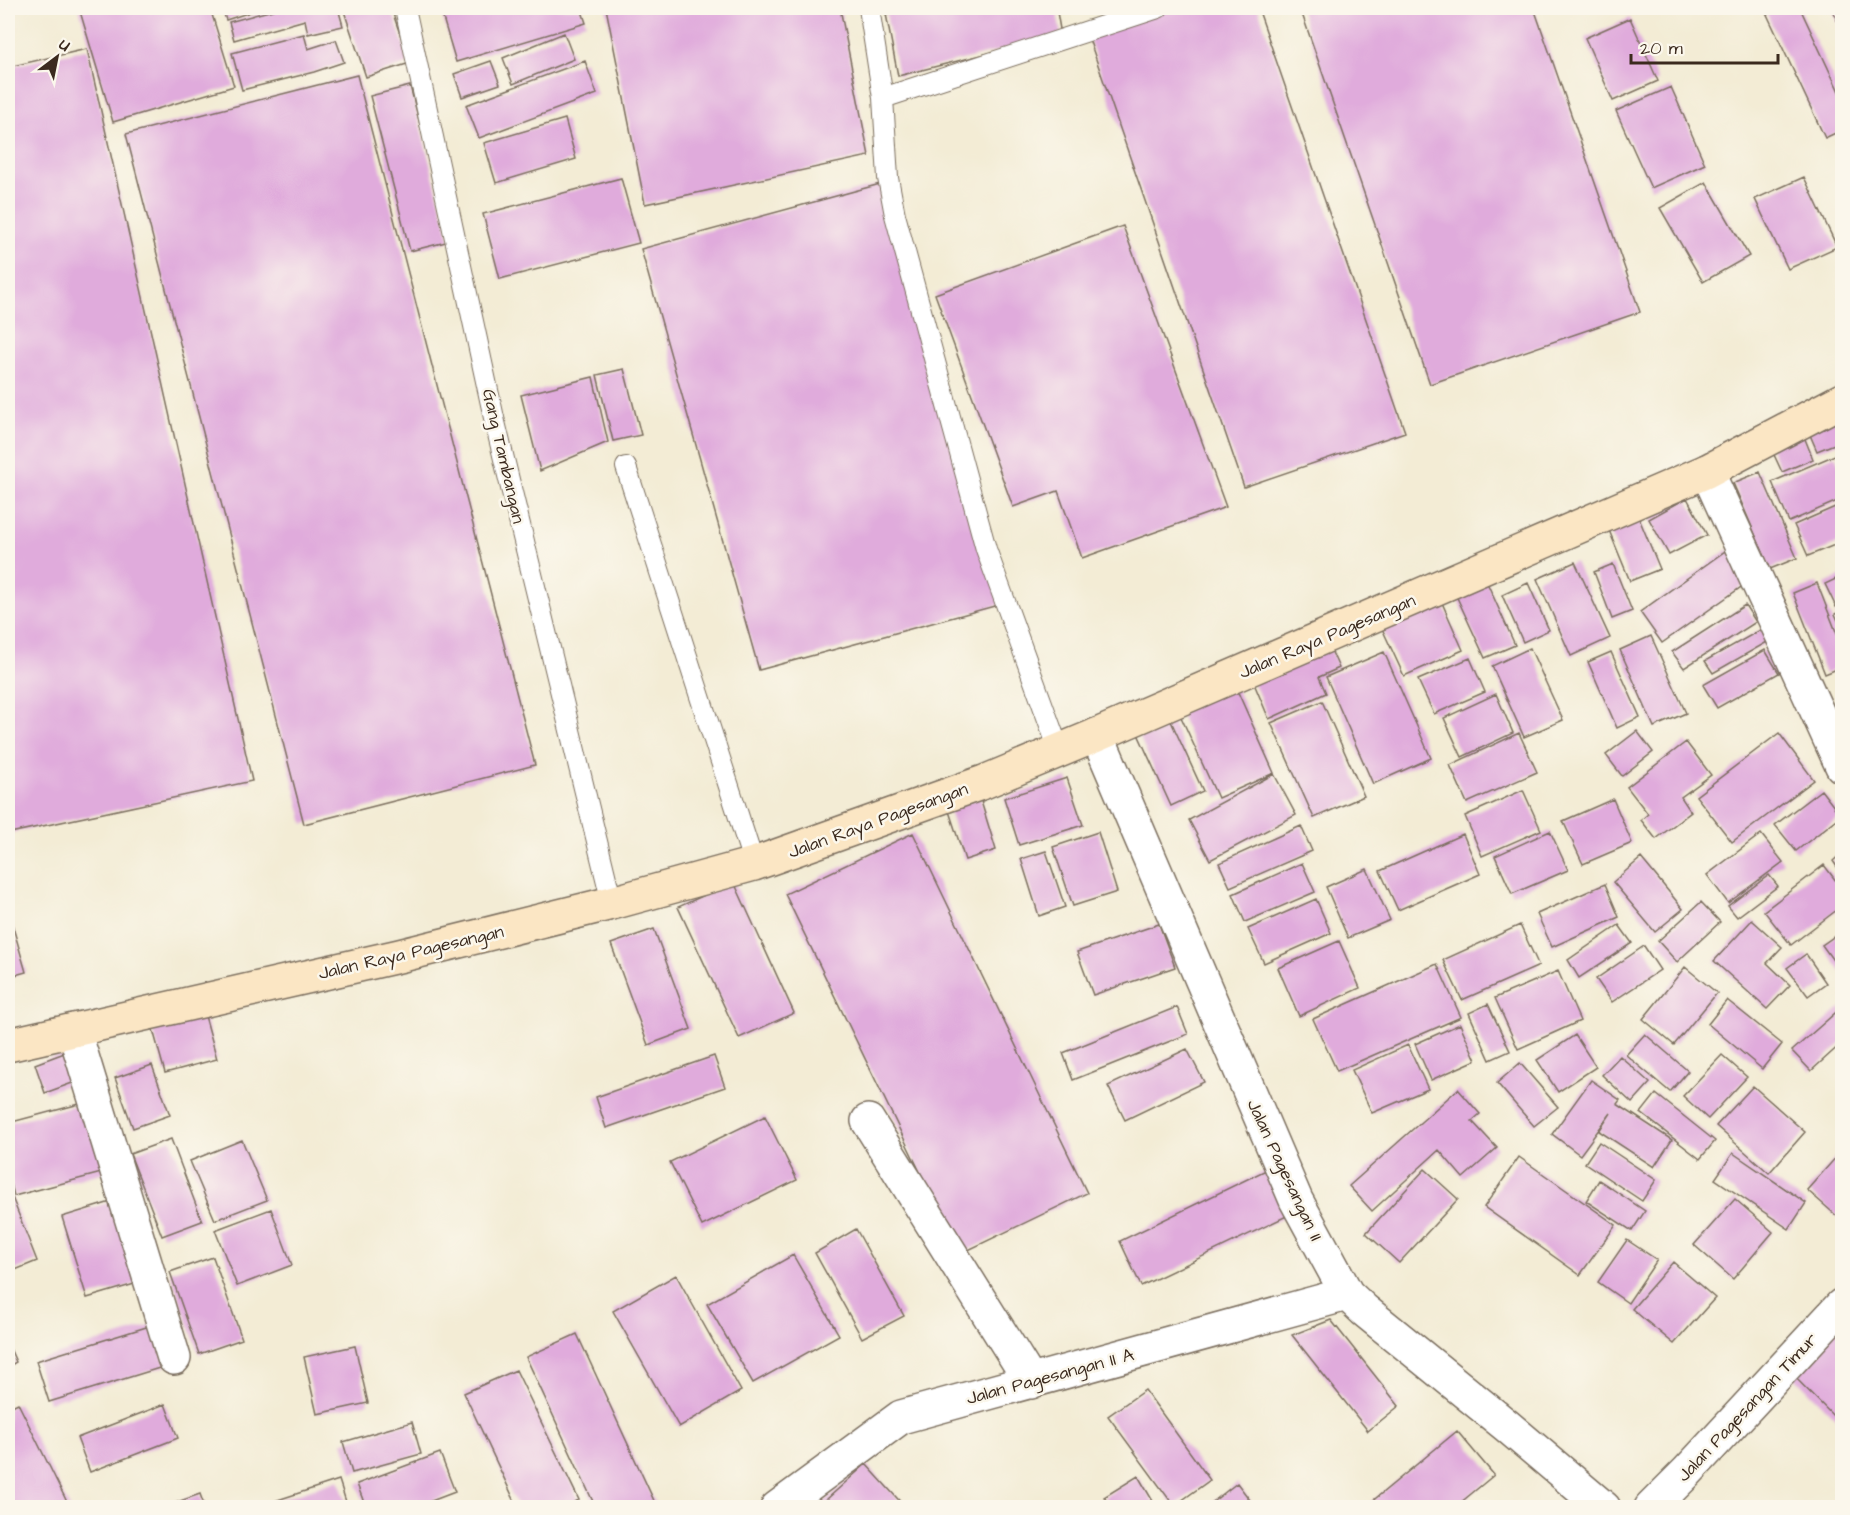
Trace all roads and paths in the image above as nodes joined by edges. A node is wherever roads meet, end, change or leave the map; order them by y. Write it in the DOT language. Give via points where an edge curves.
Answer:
graph roads {
  1 [pos="405,8"];
  2 [pos="869,8"];
  3 [pos="1158,8"];
  4 [pos="883,98"];
  5 [pos="1842,400"];
  6 [pos="626,467"];
  7 [pos="1707,471"];
  8 [pos="1097,735"];
  9 [pos="1059,750"];
  10 [pos="1842,766"];
  11 [pos="754,864"];
  12 [pos="612,903"];
  13 [pos="74,1030"];
  14 [pos="8,1045"];
  15 [pos="868,1121"];
  16 [pos="1347,1294"];
  17 [pos="1842,1305"];
  18 [pos="174,1358"];
  19 [pos="1031,1382"];
  20 [pos="777,1508"];
  21 [pos="1604,1508"];
  22 [pos="1651,1508"];
  1 -- 12 [label="lane, Gang Tambangan" via="494,418"];
  2 -- 4 [label="lane"];
  3 -- 4 [label="lane"];
  4 -- 9 [label="lane" via="888,178 895,215 986,549"];
  5 -- 7 [label="main road, Jalan Raya Pagesangan"];
  6 -- 11 [label="lane"];
  7 -- 8 [label="main road, Jalan Raya Pagesangan"];
  7 -- 10 [label="street"];
  8 -- 9 [label="main road, Jalan Raya Pagesangan"];
  8 -- 16 [label="street, Jalan Pagesangan II" via="1296,1200"];
  9 -- 11 [label="main road, Jalan Raya Pagesangan" via="984,782"];
  11 -- 12 [label="main road, Jalan Raya Pagesangan"];
  12 -- 13 [label="main road, Jalan Raya Pagesangan"];
  13 -- 14 [label="main road, Jalan Raya Pagesangan"];
  13 -- 18 [label="street"];
  15 -- 19 [label="street"];
  16 -- 19 [label="street, Jalan Pagesangan II A"];
  16 -- 21 [label="street, Jalan Pagesangan II"];
  17 -- 22 [label="street, Jalan Pagesangan Timur"];
  19 -- 20 [label="street, Jalan Pagesangan II A" via="901,1417"];
}
